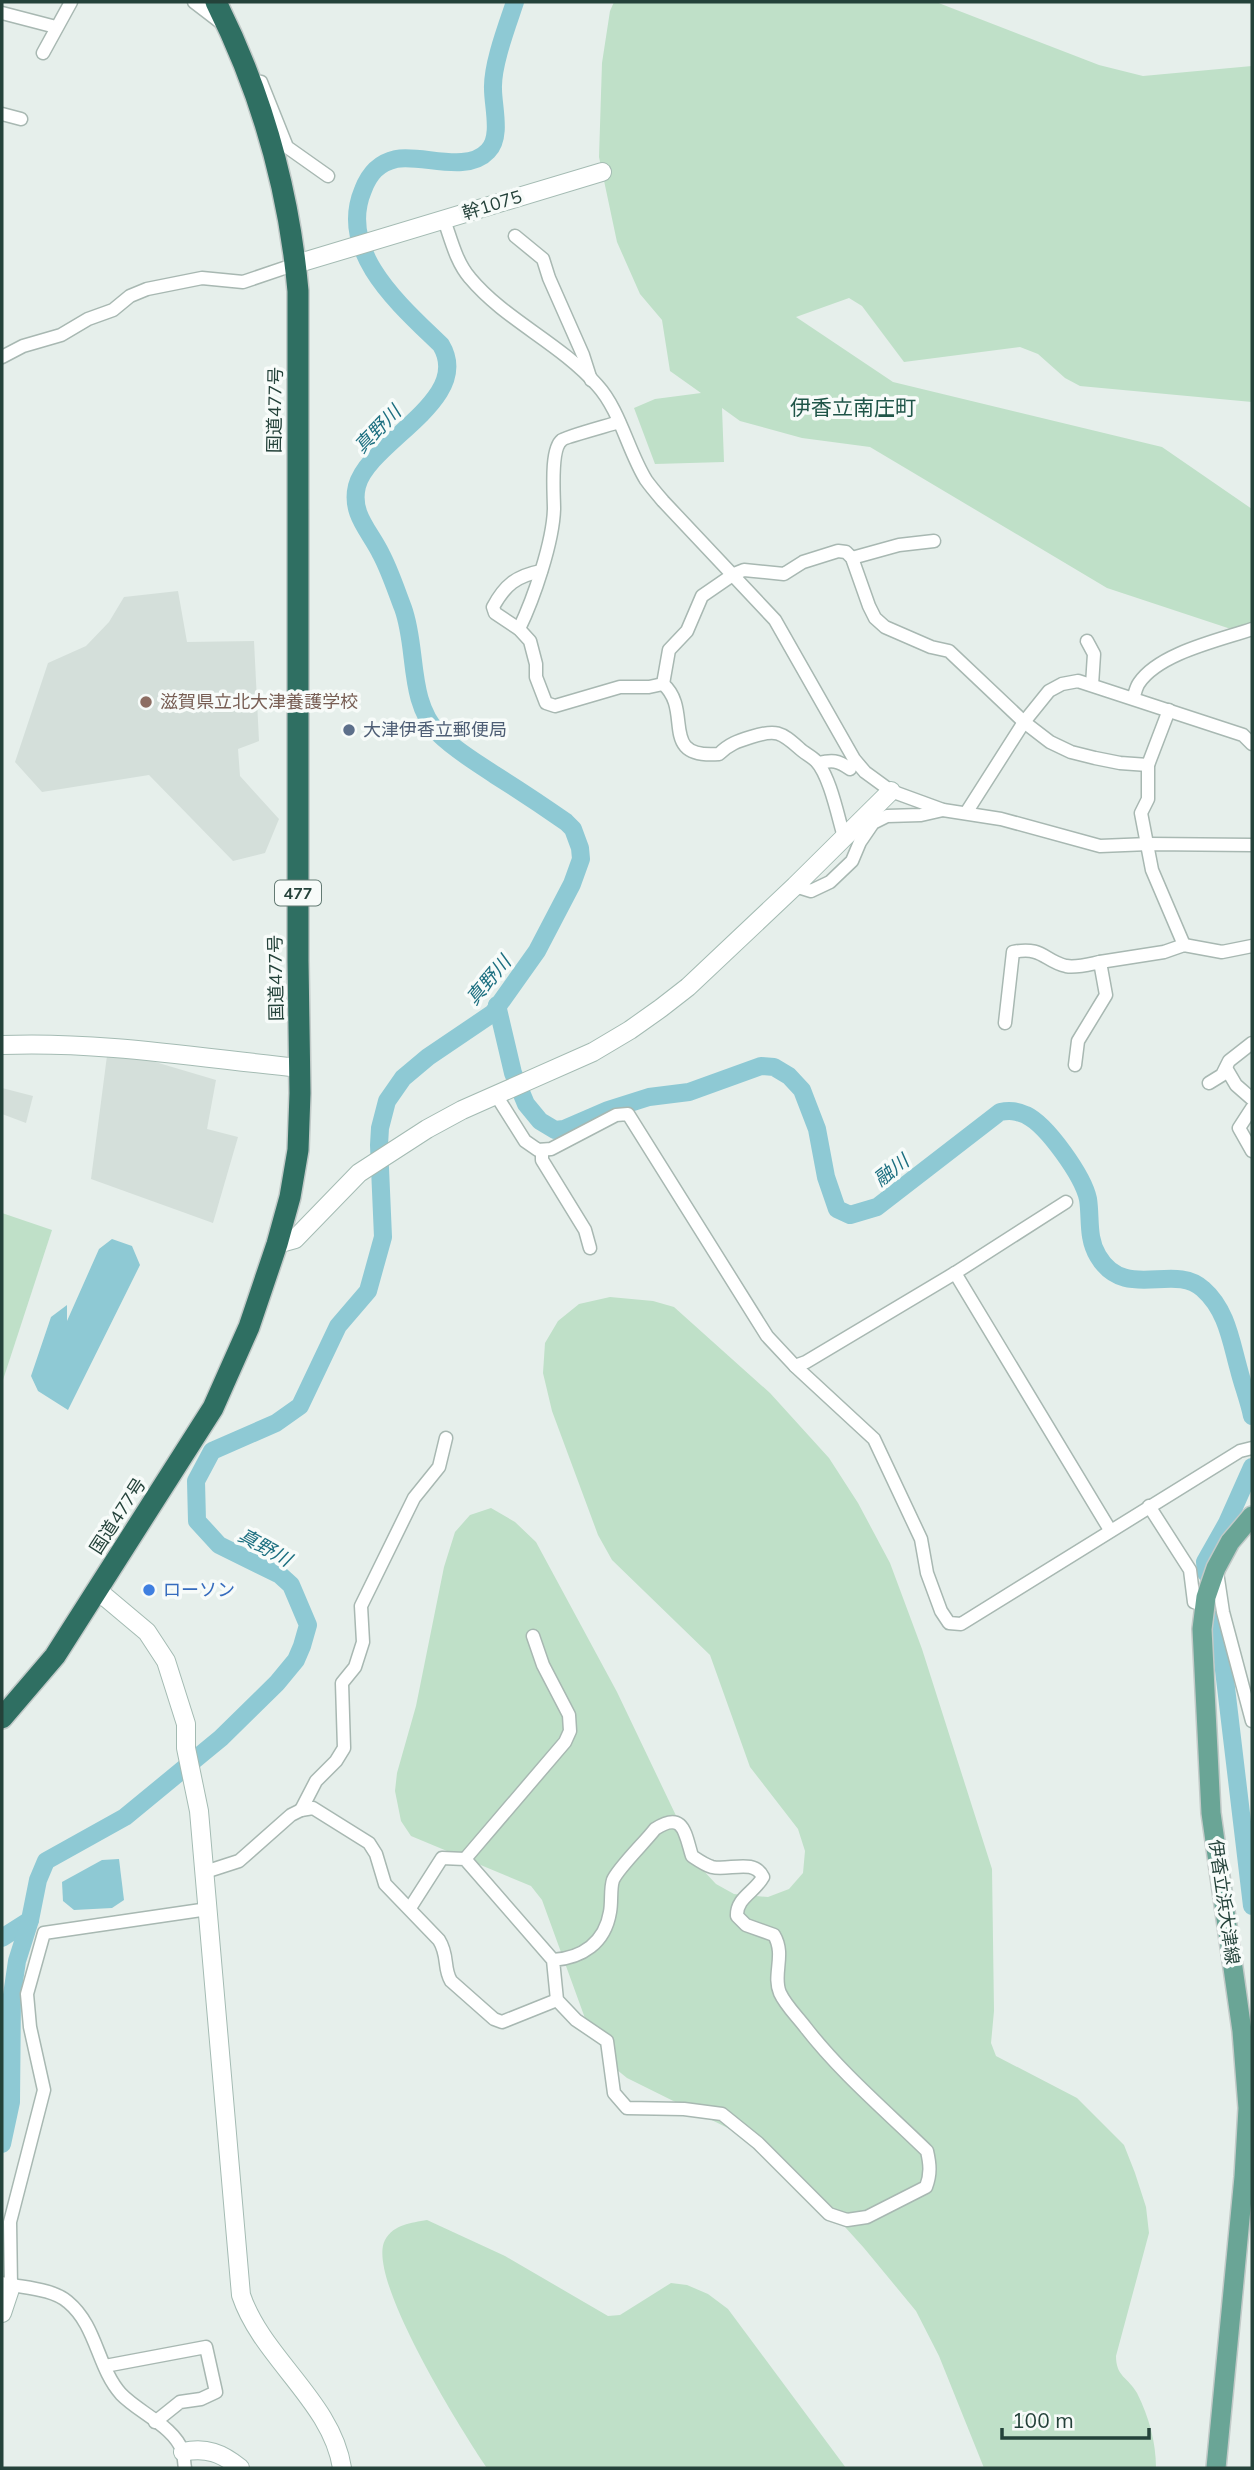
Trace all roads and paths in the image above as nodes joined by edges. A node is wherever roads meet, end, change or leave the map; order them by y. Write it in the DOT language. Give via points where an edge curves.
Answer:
graph roads {
  1 [pos="71,2"];
  2 [pos="194,2"];
  3 [pos="216,2"];
  4 [pos="2,13"];
  5 [pos="52,26"];
  6 [pos="229,28"];
  7 [pos="43,53"];
  8 [pos="250,81"];
  9 [pos="2,114"];
  10 [pos="21,119"];
  11 [pos="602,172"];
  12 [pos="328,176"];
  13 [pos="444,219"];
  14 [pos="515,236"];
  15 [pos="296,264"];
  16 [pos="2,357"];
  17 [pos="591,380"];
  18 [pos="618,422"];
  19 [pos="934,541"];
  20 [pos="852,558"];
  21 [pos="541,571"];
  22 [pos="733,574"];
  23 [pos="520,629"];
  24 [pos="1252,629"];
  25 [pos="1087,641"];
  26 [pos="663,684"];
  27 [pos="1092,685"];
  28 [pos="1133,698"];
  29 [pos="1169,710"];
  30 [pos="1024,722"];
  31 [pos="1252,744"];
  32 [pos="818,763"];
  33 [pos="1148,765"];
  34 [pos="850,769"];
  35 [pos="891,791"];
  36 [pos="943,810"];
  37 [pos="966,813"];
  38 [pos="844,837"];
  39 [pos="1149,844"];
  40 [pos="1252,845"];
  41 [pos="795,886"];
  42 [pos="1184,945"];
  43 [pos="1252,946"];
  44 [pos="1100,962"];
  45 [pos="1005,1023"];
  46 [pos="1252,1043"];
  47 [pos="2,1045"];
  48 [pos="1075,1065"];
  49 [pos="300,1068"];
  50 [pos="1226,1068"];
  51 [pos="1209,1083"];
  52 [pos="496,1095"];
  53 [pos="1252,1100"];
  54 [pos="1252,1108"];
  55 [pos="542,1150"];
  56 [pos="1252,1151"];
  57 [pos="1066,1202"];
  58 [pos="277,1244"];
  59 [pos="590,1248"];
  60 [pos="955,1273"];
  61 [pos="795,1366"];
  62 [pos="446,1438"];
  63 [pos="1252,1448"];
  64 [pos="1149,1506"];
  65 [pos="1252,1516"];
  66 [pos="1110,1530"];
  67 [pos="1216,1568"];
  68 [pos="97,1590"];
  69 [pos="1205,1606"];
  70 [pos="533,1636"];
  71 [pos="2,1718"];
  72 [pos="1252,1721"];
  73 [pos="301,1810"];
  74 [pos="465,1859"];
  75 [pos="205,1872"];
  76 [pos="410,1908"];
  77 [pos="208,1909"];
  78 [pos="553,1960"];
  79 [pos="557,2000"];
  80 [pos="1246,2019"];
  81 [pos="6,2285"];
  82 [pos="2,2313"];
  83 [pos="105,2365"];
  84 [pos="155,2422"];
  85 [pos="184,2460"];
  86 [pos="240,2468"];
  87 [pos="341,2468"];
  88 [pos="1216,2468"];
  1 -- 7 [label="street"];
  2 -- 6 [label="street"];
  3 -- 6 [label="highway, 国道477号 / 477"];
  4 -- 5 [label="street"];
  6 -- 8 [label="highway, 国道477号 / 477"];
  8 -- 12 [label="street" via="261,82 287,147"];
  8 -- 15 [label="highway, 国道477号 / 477" via="286,201"];
  9 -- 10 [label="street"];
  11 -- 13 [label="street, 幹1075"];
  13 -- 15 [label="street, 幹1075"];
  13 -- 17 [label="street" via="469,278"];
  14 -- 17 [label="street" via="543,259"];
  15 -- 16 [label="street" via="243,282 202,278 147,289 61,335"];
  15 -- 49 [label="highway, 国道477号 / 477"];
  17 -- 18 [label="street"];
  18 -- 21 [label="street" via="559,442 554,517"];
  18 -- 22 [label="street" via="646,480"];
  19 -- 20 [label="street"];
  20 -- 22 [label="street" via="838,551 803,562 784,574 744,570"];
  20 -- 30 [label="street" via="875,618 885,627 949,652"];
  21 -- 23 [label="street"];
  21 -- 23 [label="street" via="522,575 493,607"];
  22 -- 26 [label="street" via="702,596 687,631 668,650"];
  22 -- 35 [label="street" via="775,620 854,759"];
  23 -- 26 [label="street" via="530,641 536,677 547,703 555,706 620,687"];
  24 -- 28 [label="street" via="1173,657 1139,683"];
  25 -- 27 [label="street" via="1094,654"];
  26 -- 32 [label="street" via="676,699 680,737 692,753 719,754 728,744 777,733 790,738"];
  27 -- 28 [label="street"];
  27 -- 30 [label="street" via="1079,681 1049,691"];
  28 -- 29 [label="street"];
  29 -- 31 [label="street" via="1243,735"];
  29 -- 33 [label="street"];
  30 -- 33 [label="street" via="1071,752"];
  30 -- 37 [label="street"];
  32 -- 34 [label="street" via="833,760"];
  32 -- 38 [label="street"];
  33 -- 39 [label="street" via="1148,799 1142,813"];
  35 -- 36 [label="street"];
  35 -- 38 [label="street"];
  36 -- 37 [label="street"];
  36 -- 41 [label="street" via="887,816 873,823 852,861 830,882 811,891"];
  37 -- 39 [label="street" via="1100,846"];
  38 -- 41 [label="street"];
  39 -- 40 [label="street"];
  39 -- 42 [label="street" via="1153,870"];
  41 -- 52 [label="street" via="688,987 630,1030 593,1052"];
  42 -- 43 [label="street" via="1222,952"];
  42 -- 44 [label="street"];
  44 -- 45 [label="street" via="1065,966 1035,951 1013,952"];
  44 -- 48 [label="street" via="1106,995 1078,1041"];
  46 -- 50 [label="street"];
  47 -- 49 [label="street" via="111,1048"];
  49 -- 58 [label="highway, 国道477号 / 477" via="298,1150"];
  50 -- 51 [label="street"];
  50 -- 53 [label="street"];
  52 -- 55 [label="street" via="525,1141"];
  52 -- 58 [label="street" via="428,1129 359,1173 295,1239"];
  54 -- 56 [label="street" via="1239,1128"];
  55 -- 59 [label="street" via="542,1160"];
  55 -- 61 [label="street" via="616,1115 628,1114 767,1336"];
  57 -- 60 [label="street"];
  58 -- 68 [label="highway, 国道477号 / 477" via="249,1327 213,1408"];
  60 -- 61 [label="street"];
  60 -- 66 [label="street"];
  61 -- 66 [label="street" via="874,1439 921,1539 927,1573 949,1623 961,1624"];
  62 -- 73 [label="street" via="439,1467 414,1498 361,1606 363,1642 355,1667 342,1683 344,1748 316,1782"];
  63 -- 64 [label="street"];
  64 -- 66 [label="street"];
  64 -- 69 [label="street" via="1190,1570 1194,1602"];
  65 -- 67 [label="main road, 伊香立浜大津線"];
  67 -- 69 [label="main road, 伊香立浜大津線"];
  67 -- 72 [label="street"];
  68 -- 71 [label="highway, 国道477号 / 477" via="55,1656"];
  68 -- 75 [label="street" via="147,1632 166,1661 186,1724"];
  69 -- 80 [label="main road, 伊香立浜大津線" via="1202,1659 1211,1813"];
  70 -- 74 [label="street" via="569,1715 569,1731 565,1742"];
  73 -- 75 [label="street" via="239,1861"];
  73 -- 76 [label="street" via="313,1808 369,1843 385,1884"];
  74 -- 76 [label="street" via="442,1858"];
  74 -- 78 [label="street"];
  75 -- 77 [label="street"];
  76 -- 79 [label="street" via="445,1950 446,1974 451,1981 494,2019 502,2022"];
  77 -- 81 [label="street" via="44,1933 27,1994 44,2090 9,2222"];
  77 -- 87 [label="street" via="241,2295 256,2330 326,2423"];
  78 -- 79 [label="street"];
  78 -- 79 [label="street" via="578,1956 601,1937 610,1912 613,1880 663,1824 681,1825 692,1856 704,1864 760,1871 759,1885 738,1903 737,1916 746,1925 774,1935 780,1955 778,1989 822,2048 927,2151 926,2187 859,2220 829,2214 722,2114 627,2108 614,2093 607,2041"];
  80 -- 88 [label="main road, 伊香立浜大津線" via="1248,2108 1243,2191"];
  81 -- 82 [label="street"];
  81 -- 83 [label="street" via="66,2300 83,2315"];
  83 -- 84 [label="street" via="119,2392"];
  83 -- 84 [label="street" via="206,2347 216,2392 180,2402"];
  84 -- 85 [label="street" via="172,2435"];
  85 -- 86 [label="street" via="197,2449 218,2453"];
}
